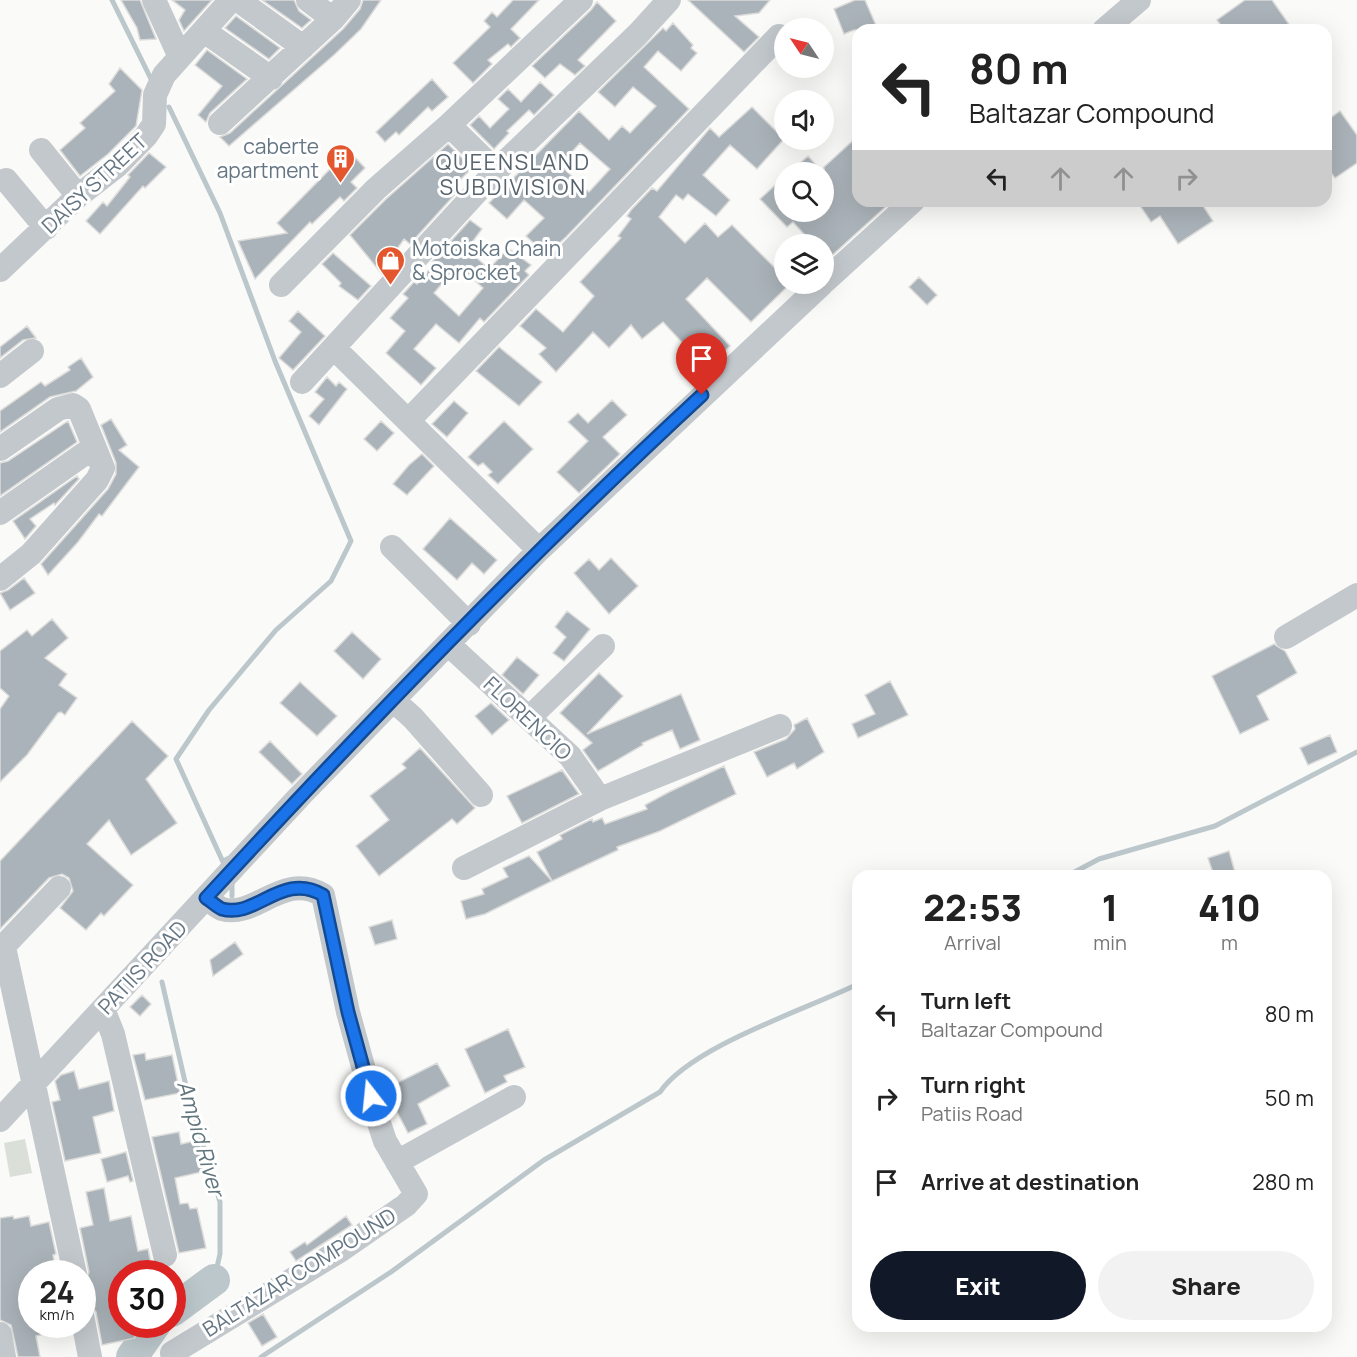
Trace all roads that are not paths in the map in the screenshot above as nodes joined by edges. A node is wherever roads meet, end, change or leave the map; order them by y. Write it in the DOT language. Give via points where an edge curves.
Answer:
graph roads {
  1 [pos="231,0"];
  2 [pos="238,0"];
  3 [pos="308,0"];
  4 [pos="350,0"];
  5 [pos="581,0"];
  6 [pos="669,0"];
  7 [pos="1139,0"];
  8 [pos="156,1"];
  9 [pos="333,20"];
  10 [pos="1111,24"];
  11 [pos="204,31"];
  12 [pos="774,41"];
  13 [pos="303,47"];
  14 [pos="180,57"];
  15 [pos="271,78"];
  16 [pos="220,123"];
  17 [pos="449,125"];
  18 [pos="41,150"];
  19 [pos="496,171"];
  20 [pos="6,180"];
  21 [pos="78,196"];
  22 [pos="906,207"];
  23 [pos="46,228"];
  24 [pos="4,258"];
  25 [pos="834,273"];
  26 [pos="281,285"];
  27 [pos="811,294"];
  28 [pos="335,348"];
  29 [pos="32,351"];
  30 [pos="0,376"];
  31 [pos="302,382"];
  32 [pos="408,421"];
  33 [pos="94,447"];
  34 [pos="0,449"];
  35 [pos="0,513"];
  36 [pos="392,548"];
  37 [pos="540,550"];
  38 [pos="0,579"];
  39 [pos="1357,595"];
  40 [pos="469,624"];
  41 [pos="1286,637"];
  42 [pos="448,644"];
  43 [pos="603,646"];
  44 [pos="393,700"];
  45 [pos="529,718"];
  46 [pos="780,726"];
  47 [pos="481,795"];
  48 [pos="600,799"];
  49 [pos="464,868"];
  50 [pos="59,888"];
  51 [pos="206,898"];
  52 [pos="2,949"];
  53 [pos="103,1009"];
  54 [pos="32,1085"];
  55 [pos="514,1097"];
  56 [pos="0,1120"];
  57 [pos="397,1162"];
  58 [pos="165,1255"];
  59 [pos="72,1260"];
  60 [pos="0,1334"];
  61 [pos="86,1338"];
  62 [pos="172,1353"];
  63 [pos="4,1357"];
  64 [pos="90,1357"];
  1 -- 11 [label="street, DAISY STREET"];
  2 -- 13 [label="street"];
  3 -- 9 [label="street"];
  4 -- 9 [label="street"];
  5 -- 17 [label="street"];
  6 -- 19 [label="street"];
  7 -- 10 [label="street"];
  8 -- 14 [label="street"];
  9 -- 13 [label="street"];
  11 -- 14 [label="street, DAISY STREET"];
  11 -- 15 [label="street"];
  12 -- 32 [label="street"];
  13 -- 15 [label="street"];
  14 -- 21 [label="street, DAISY STREET" via="164,75 155,94 154,124 146,136 118,165"];
  15 -- 16 [label="street"];
  17 -- 19 [label="street"];
  17 -- 26 [label="street" via="376,189"];
  18 -- 21 [label="street"];
  19 -- 28 [label="street"];
  20 -- 23 [label="street"];
  21 -- 23 [label="street, DAISY STREET"];
  22 -- 25 [label="street, PATIIS ROAD"];
  23 -- 24 [label="street, DAISY STREET"];
  27 -- 37 [label="street, PATIIS ROAD"];
  28 -- 31 [label="street"];
  28 -- 32 [label="street"];
  29 -- 30 [label="street"];
  32 -- 37 [label="street"];
  33 -- 34 [label="street" via="79,409 68,405"];
  33 -- 35 [label="street"];
  33 -- 38 [label="street" via="103,468 97,480 31,554"];
  36 -- 40 [label="street"];
  37 -- 40 [label="street, PATIIS ROAD"];
  39 -- 41 [label="street"];
  40 -- 42 [label="street, PATIIS ROAD"];
  42 -- 44 [label="street, PATIIS ROAD"];
  42 -- 45 [label="street, FLORENCIO"];
  43 -- 45 [label="street"];
  44 -- 47 [label="street"];
  44 -- 51 [label="street, PATIIS ROAD"];
  45 -- 48 [label="street, FLORENCIO" via="570,756"];
  46 -- 48 [label="street"];
  48 -- 49 [label="street"];
  50 -- 52 [label="street"];
  51 -- 53 [label="street, PATIIS ROAD"];
  51 -- 57 [label="street, BALTAZAR COMPOUND" via="221,909 236,910 291,888 323,895 376,1117"];
  52 -- 54 [label="street" via="28,1051"];
  53 -- 54 [label="street, PATIIS ROAD"];
  53 -- 58 [label="street" via="113,1034"];
  54 -- 56 [label="street, PATIIS ROAD"];
  54 -- 59 [label="street"];
  55 -- 57 [label="street"];
  57 -- 62 [label="street, BALTAZAR COMPOUND" via="416,1191 406,1205 341,1250"];
  60 -- 63 [label="street"];
  61 -- 64 [label="street"];
}
